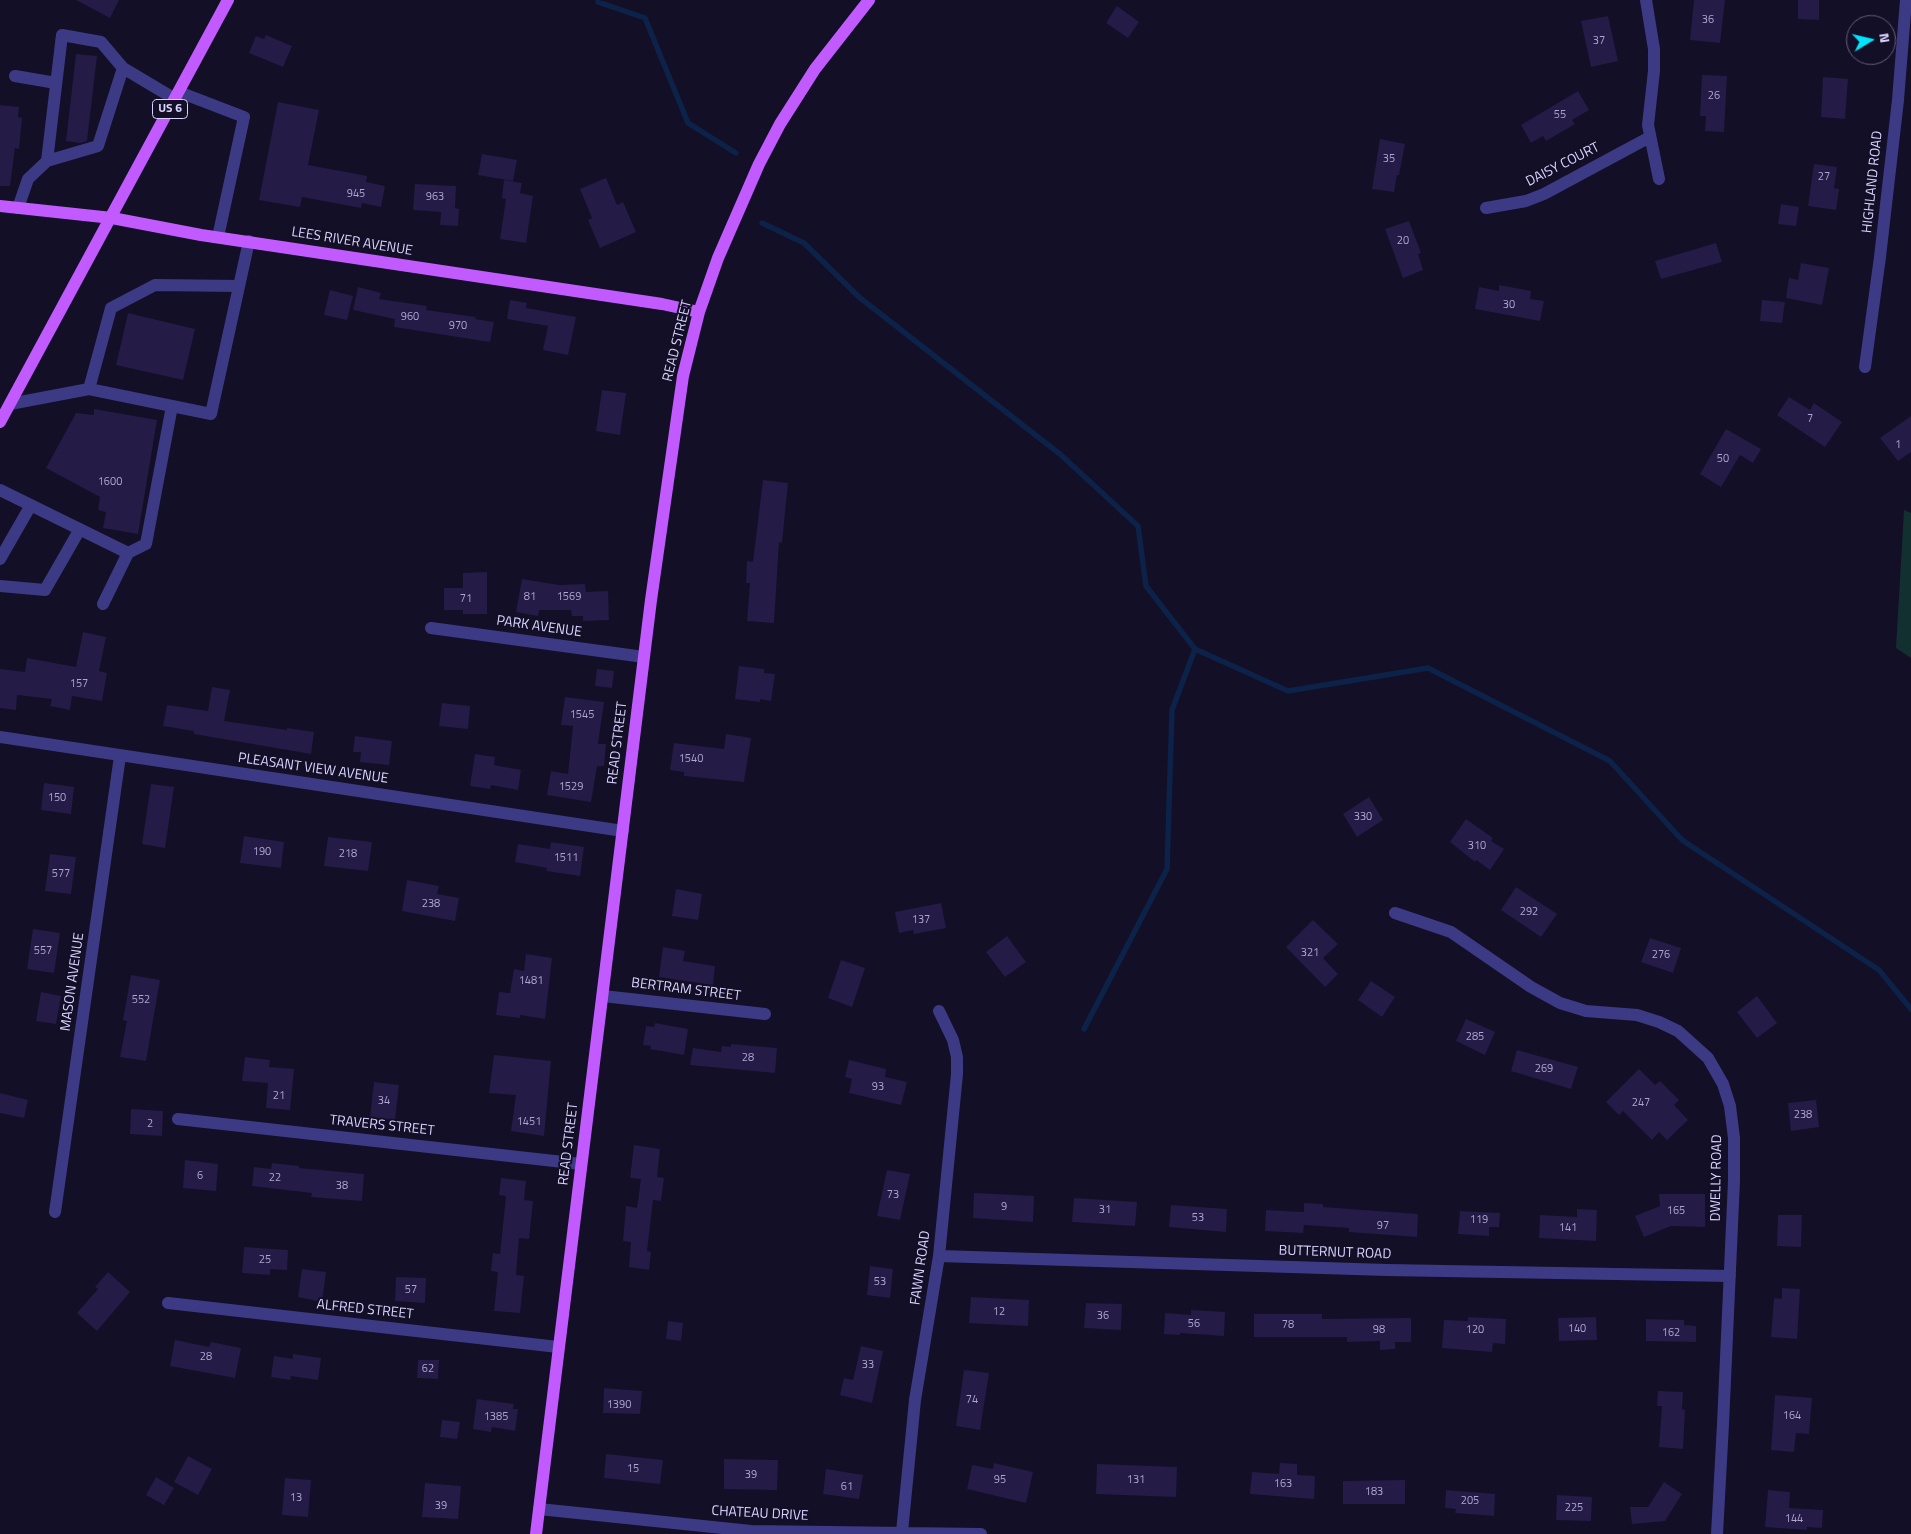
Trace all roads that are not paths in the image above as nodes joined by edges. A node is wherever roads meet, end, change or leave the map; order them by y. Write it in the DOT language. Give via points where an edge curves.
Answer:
graph roads {
  1 [pos="228,0"];
  2 [pos="869,0"];
  3 [pos="1646,0"];
  4 [pos="1906,0"];
  5 [pos="123,68"];
  6 [pos="15,76"];
  7 [pos="56,83"];
  8 [pos="177,95"];
  9 [pos="1650,137"];
  10 [pos="47,160"];
  11 [pos="1659,178"];
  12 [pos="0,206"];
  13 [pos="18,208"];
  14 [pos="1486,208"];
  15 [pos="112,218"];
  16 [pos="218,237"];
  17 [pos="249,241"];
  18 [pos="239,286"];
  19 [pos="699,312"];
  20 [pos="1865,367"];
  21 [pos="90,389"];
  22 [pos="10,404"];
  23 [pos="172,406"];
  24 [pos="0,422"];
  25 [pos="0,490"];
  26 [pos="31,505"];
  27 [pos="80,529"];
  28 [pos="128,552"];
  29 [pos="0,559"];
  30 [pos="0,586"];
  31 [pos="103,604"];
  32 [pos="431,628"];
  33 [pos="644,657"];
  34 [pos="0,737"];
  35 [pos="120,756"];
  36 [pos="623,832"];
  37 [pos="1396,913"];
  38 [pos="603,996"];
  39 [pos="938,1011"];
  40 [pos="765,1014"];
  41 [pos="178,1118"];
  42 [pos="581,1164"];
  43 [pos="55,1212"];
  44 [pos="939,1256"];
  45 [pos="1730,1276"];
  46 [pos="168,1303"];
  47 [pos="558,1347"];
  48 [pos="539,1509"];
  49 [pos="902,1532"];
  50 [pos="536,1534"];
  51 [pos="981,1534"];
  52 [pos="1717,1534"];
  1 -- 8 [label="main road, US 6"];
  2 -- 19 [label="main road, READ STREET" via="815,69 780,124 718,258"];
  3 -- 9 [label="street" via="1654,49 1648,125"];
  4 -- 20 [label="street, HIGHLAND ROAD" via="1898,100"];
  5 -- 7 [label="street" via="101,42 62,35"];
  5 -- 8 [label="street"];
  5 -- 10 [label="street" via="98,146"];
  6 -- 7 [label="street"];
  7 -- 10 [label="street"];
  8 -- 15 [label="main road, US 6"];
  8 -- 16 [label="street" via="244,117"];
  9 -- 11 [label="street"];
  9 -- 14 [label="street, DAISY COURT" via="1544,194"];
  10 -- 13 [label="street" via="28,179"];
  12 -- 13 [label="main road, LEES RIVER AVENUE"];
  13 -- 15 [label="main road, LEES RIVER AVENUE"];
  15 -- 16 [label="main road, LEES RIVER AVENUE"];
  15 -- 22 [label="main road, US 6"];
  16 -- 17 [label="main road, LEES RIVER AVENUE"];
  17 -- 18 [label="street"];
  17 -- 19 [label="main road, LEES RIVER AVENUE"];
  18 -- 21 [label="street" via="155,285 111,308"];
  18 -- 23 [label="street" via="211,414"];
  19 -- 33 [label="main road, READ STREET" via="683,376"];
  21 -- 22 [label="street"];
  21 -- 23 [label="street"];
  22 -- 24 [label="main road, US 6"];
  23 -- 28 [label="street" via="146,544"];
  25 -- 26 [label="street"];
  26 -- 27 [label="street"];
  26 -- 29 [label="street"];
  27 -- 28 [label="street"];
  27 -- 30 [label="street" via="45,590"];
  28 -- 31 [label="street"];
  32 -- 33 [label="street, PARK AVENUE"];
  33 -- 36 [label="main road, READ STREET"];
  34 -- 35 [label="street, PLEASANT VIEW AVENUE"];
  35 -- 36 [label="street, PLEASANT VIEW AVENUE"];
  35 -- 43 [label="street, MASON AVENUE"];
  36 -- 38 [label="main road, READ STREET"];
  37 -- 45 [label="street, DWELLY ROAD" via="1450,932 1560,1003 1586,1011 1637,1015 1659,1022 1678,1031 1708,1058 1723,1084 1734,1138"];
  38 -- 40 [label="street, BERTRAM STREET"];
  38 -- 42 [label="main road, READ STREET"];
  39 -- 44 [label="street, FAWN ROAD" via="953,1040 957,1057"];
  41 -- 42 [label="street, TRAVERS STREET"];
  42 -- 47 [label="main road, READ STREET"];
  44 -- 45 [label="street, BUTTERNUT ROAD" via="1387,1270"];
  44 -- 49 [label="street, FAWN ROAD" via="915,1400"];
  45 -- 52 [label="street, DWELLY ROAD"];
  46 -- 47 [label="street, ALFRED STREET"];
  47 -- 48 [label="main road, READ STREET"];
  48 -- 49 [label="street, CHATEAU DRIVE" via="751,1531"];
  48 -- 50 [label="main road, READ STREET"];
  49 -- 51 [label="street, CHATEAU DRIVE"];
}
